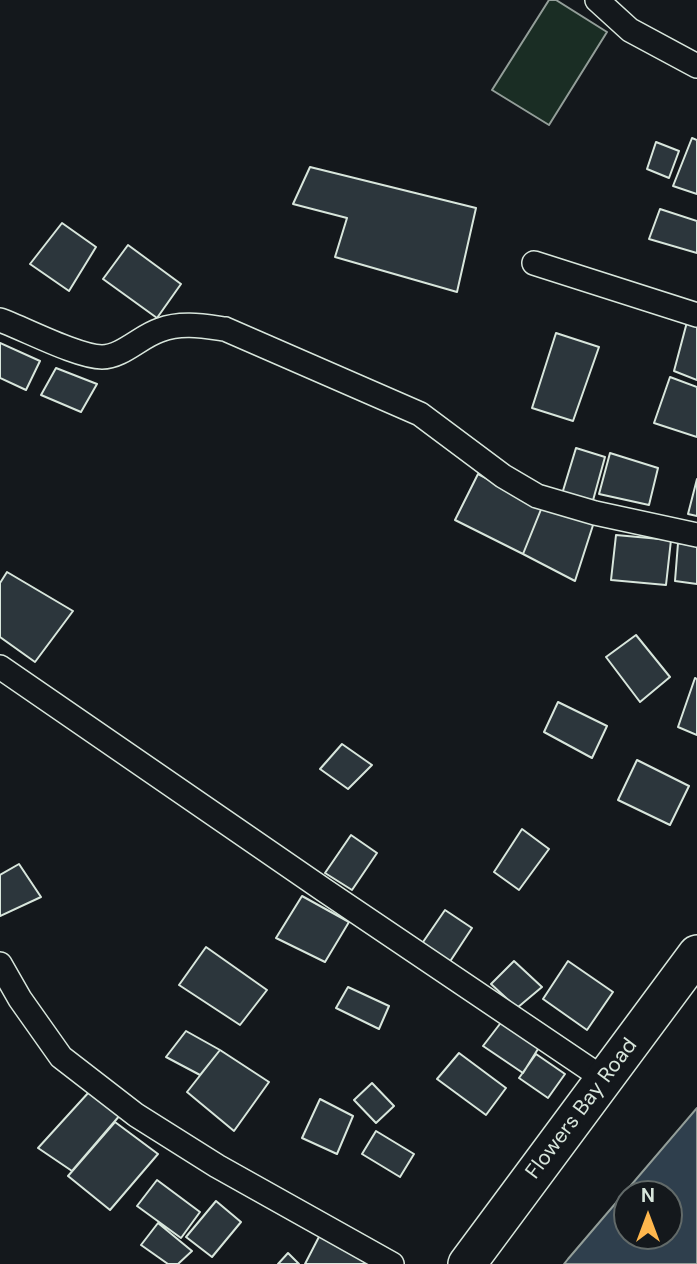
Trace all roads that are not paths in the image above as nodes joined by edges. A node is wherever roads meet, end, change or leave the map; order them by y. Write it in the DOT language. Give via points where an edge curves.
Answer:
graph roads {
  1 [pos="597,0"];
  2 [pos="697,66"];
  3 [pos="534,263"];
  4 [pos="697,316"];
  5 [pos="0,320"];
  6 [pos="697,535"];
  7 [pos="0,667"];
  8 [pos="697,954"];
  9 [pos="0,964"];
  10 [pos="604,1079"];
  11 [pos="392,1264"];
  12 [pos="467,1264"];
  1 -- 2 [label="street" via="630,30"];
  3 -- 4 [label="street"];
  5 -- 6 [label="street" via="102,357 162,329 190,325 225,329 419,414 537,496"];
  7 -- 10 [label="street"];
  8 -- 10 [label="main road, Flowers Bay Road"];
  9 -- 11 [label="street" via="61,1057 136,1115"];
  10 -- 12 [label="main road, Flowers Bay Road"];
}
